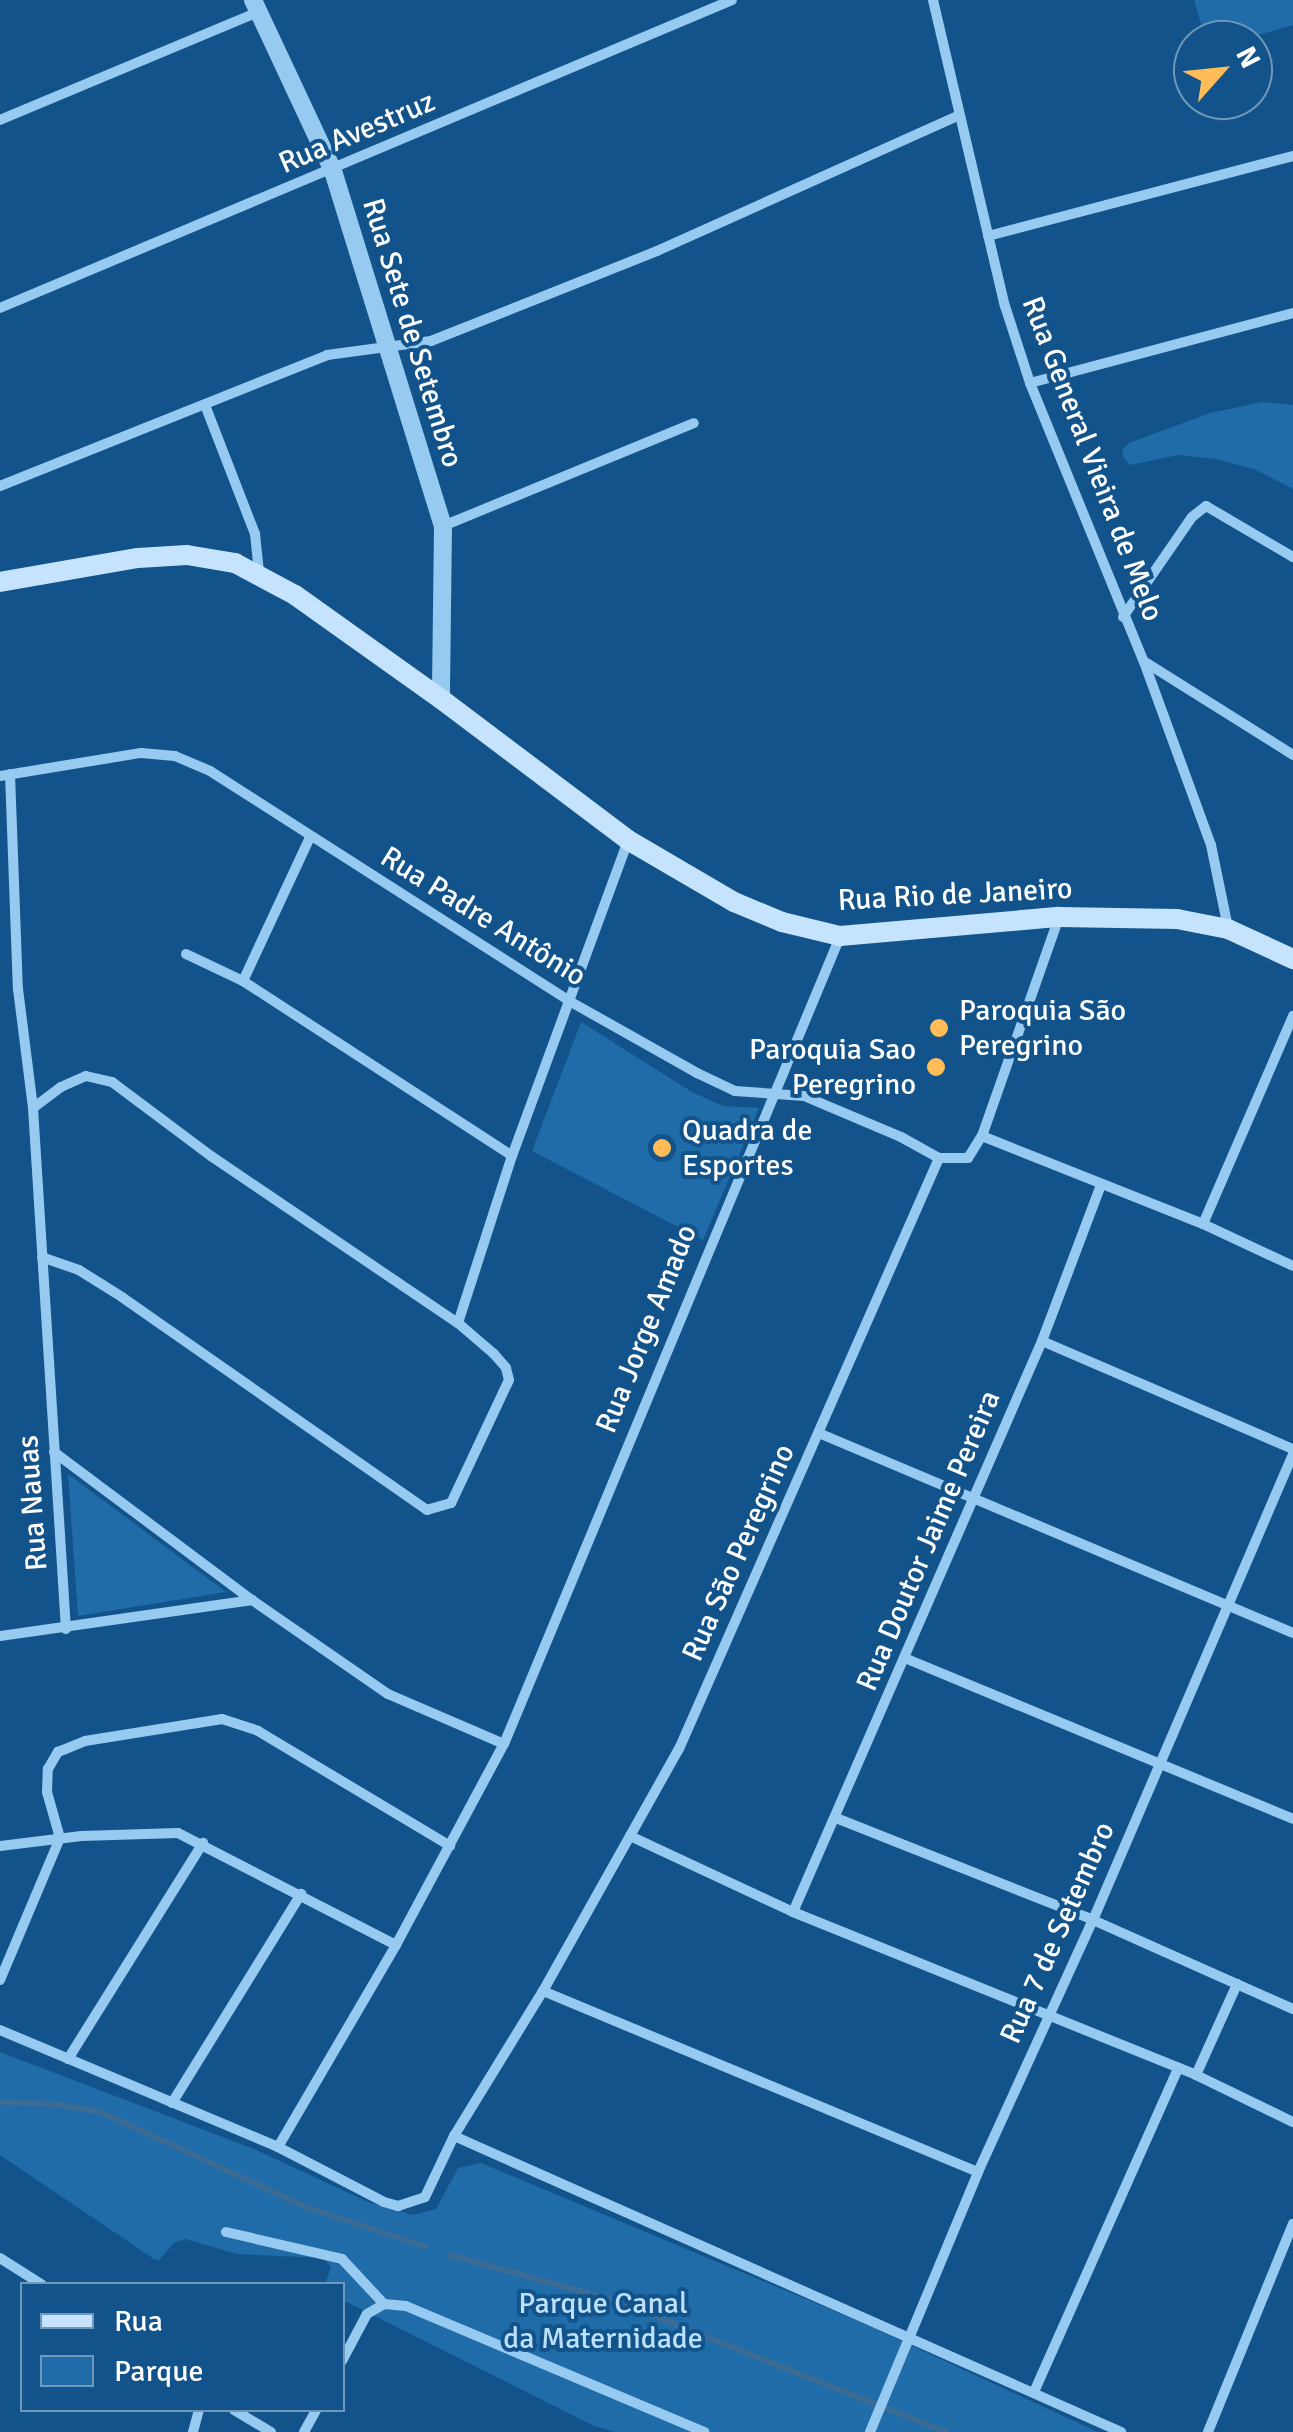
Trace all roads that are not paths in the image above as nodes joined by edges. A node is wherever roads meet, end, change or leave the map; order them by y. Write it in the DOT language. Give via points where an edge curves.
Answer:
graph roads {
  1 [pos="732,0"];
  2 [pos="933,0"];
  3 [pos="256,6"];
  4 [pos="958,116"];
  5 [pos="0,120"];
  6 [pos="1293,156"];
  7 [pos="333,171"];
  8 [pos="988,236"];
  9 [pos="0,308"];
  10 [pos="1293,314"];
  11 [pos="386,345"];
  12 [pos="1030,383"];
  13 [pos="205,406"];
  14 [pos="694,423"];
  15 [pos="0,486"];
  16 [pos="443,526"];
  17 [pos="1293,557"];
  18 [pos="258,573"];
  19 [pos="0,582"];
  20 [pos="1124,617"];
  21 [pos="1144,662"];
  22 [pos="441,698"];
  23 [pos="1293,755"];
  24 [pos="5,775"];
  25 [pos="310,837"];
  26 [pos="628,840"];
  27 [pos="1059,917"];
  28 [pos="1228,928"];
  29 [pos="840,936"];
  30 [pos="186,954"];
  31 [pos="1293,958"];
  32 [pos="243,981"];
  33 [pos="571,1002"];
  34 [pos="1293,1016"];
  35 [pos="770,1096"];
  36 [pos="33,1108"];
  37 [pos="982,1136"];
  38 [pos="512,1156"];
  39 [pos="939,1158"];
  40 [pos="1102,1185"];
  41 [pos="1203,1224"];
  42 [pos="42,1258"];
  43 [pos="1293,1266"];
  44 [pos="458,1323"];
  45 [pos="1042,1341"];
  46 [pos="820,1434"];
  47 [pos="54,1452"];
  48 [pos="1293,1452"];
  49 [pos="972,1494"];
  50 [pos="252,1600"];
  51 [pos="1226,1604"];
  52 [pos="66,1629"];
  53 [pos="1293,1633"];
  54 [pos="0,1636"];
  55 [pos="907,1659"];
  56 [pos="504,1744"];
  57 [pos="1160,1763"];
  58 [pos="836,1818"];
  59 [pos="1293,1819"];
  60 [pos="630,1836"];
  61 [pos="60,1838"];
  62 [pos="203,1843"];
  63 [pos="0,1846"];
  64 [pos="450,1846"];
  65 [pos="301,1894"];
  66 [pos="793,1912"];
  67 [pos="1093,1920"];
  68 [pos="396,1945"];
  69 [pos="0,1980"];
  70 [pos="1236,1984"];
  71 [pos="542,1991"];
  72 [pos="1293,2010"];
  73 [pos="1050,2017"];
  74 [pos="0,2030"];
  75 [pos="68,2060"];
  76 [pos="1178,2068"];
  77 [pos="1196,2075"];
  78 [pos="172,2103"];
  79 [pos="1293,2122"];
  80 [pos="454,2136"];
  81 [pos="278,2147"];
  82 [pos="978,2172"];
  83 [pos="1293,2224"];
  84 [pos="226,2232"];
  85 [pos="0,2258"];
  86 [pos="37,2282"];
  87 [pos="384,2304"];
  88 [pos="912,2337"];
  89 [pos="345,2355"];
  90 [pos="1034,2392"];
  91 [pos="237,2412"];
  92 [pos="271,2432"];
  93 [pos="704,2432"];
  94 [pos="870,2432"];
  95 [pos="1121,2432"];
  96 [pos="1208,2432"];
  1 -- 7 [label="street, Rua Avestruz"];
  2 -- 4 [label="street, Rua General Vieira de Melo"];
  3 -- 5 [label="street"];
  3 -- 7 [label="street, Rua Sete de Setembro"];
  4 -- 8 [label="street, Rua General Vieira de Melo"];
  4 -- 11 [label="street" via="622,265 431,341"];
  6 -- 8 [label="street"];
  7 -- 9 [label="street, Rua Avestruz"];
  7 -- 11 [label="street, Rua Sete de Setembro"];
  8 -- 12 [label="street, Rua General Vieira de Melo"];
  10 -- 12 [label="street"];
  11 -- 13 [label="street" via="328,356"];
  11 -- 16 [label="street, Rua Sete de Setembro"];
  12 -- 20 [label="street, Rua General Vieira de Melo"];
  13 -- 15 [label="street"];
  13 -- 18 [label="street" via="255,534"];
  14 -- 16 [label="street"];
  16 -- 22 [label="street, Rua Sete de Setembro"];
  17 -- 20 [label="street" via="1206,506"];
  18 -- 19 [label="main road, Rua Rio de Janeiro" via="187,554"];
  18 -- 22 [label="main road, Rua Rio de Janeiro"];
  20 -- 21 [label="street, Rua General Vieira de Melo"];
  21 -- 23 [label="street"];
  21 -- 28 [label="street, Rua General Vieira de Melo" via="1211,845"];
  22 -- 26 [label="main road, Rua Rio de Janeiro"];
  24 -- 25 [label="street, Rua Padre Antônio" via="142,752 175,756 225,779"];
  24 -- 36 [label="street, Rua Nauas"];
  25 -- 32 [label="street"];
  25 -- 33 [label="street, Rua Padre Antônio"];
  26 -- 29 [label="main road, Rua Rio de Janeiro" via="734,902"];
  26 -- 33 [label="street"];
  27 -- 28 [label="main road, Rua Rio de Janeiro" via="1177,919"];
  27 -- 29 [label="main road, Rua Rio de Janeiro"];
  27 -- 37 [label="street"];
  28 -- 31 [label="main road, Rua Rio de Janeiro"];
  29 -- 35 [label="street, Rua Jorge Amado"];
  30 -- 32 [label="street"];
  32 -- 38 [label="street"];
  33 -- 35 [label="street, Rua Padre Antônio" via="735,1091"];
  33 -- 38 [label="street"];
  34 -- 41 [label="street"];
  35 -- 39 [label="street, Rua Padre Antônio" via="804,1096"];
  35 -- 56 [label="street, Rua Jorge Amado"];
  36 -- 42 [label="street, Rua Nauas"];
  36 -- 44 [label="street" via="86,1076 112,1082"];
  37 -- 39 [label="street" via="968,1158"];
  37 -- 40 [label="street"];
  38 -- 44 [label="street"];
  39 -- 46 [label="street, Rua São Peregrino"];
  40 -- 41 [label="street"];
  40 -- 45 [label="street, Rua Doutor Jaime Pereira"];
  41 -- 43 [label="street"];
  42 -- 44 [label="street" via="79,1270 122,1296 427,1510 451,1503 509,1380 506,1368"];
  42 -- 47 [label="street, Rua Nauas"];
  45 -- 48 [label="street"];
  45 -- 49 [label="street, Rua Doutor Jaime Pereira"];
  46 -- 49 [label="street"];
  46 -- 60 [label="street, Rua São Peregrino" via="678,1750"];
  47 -- 50 [label="street"];
  47 -- 52 [label="street, Rua Nauas"];
  48 -- 51 [label="street, Rua 7 de Setembro"];
  49 -- 51 [label="street"];
  49 -- 55 [label="street, Rua Doutor Jaime Pereira"];
  50 -- 52 [label="street"];
  50 -- 56 [label="street" via="388,1694"];
  51 -- 53 [label="street"];
  51 -- 57 [label="street, Rua 7 de Setembro"];
  52 -- 54 [label="street"];
  55 -- 57 [label="street"];
  55 -- 58 [label="street, Rua Doutor Jaime Pereira"];
  56 -- 64 [label="street, Rua Jorge Amado"];
  57 -- 59 [label="street"];
  57 -- 67 [label="street, Rua 7 de Setembro"];
  58 -- 66 [label="street, Rua Doutor Jaime Pereira"];
  58 -- 67 [label="street"];
  60 -- 66 [label="street"];
  60 -- 71 [label="street, Rua São Peregrino"];
  61 -- 62 [label="street" via="154,1830"];
  61 -- 63 [label="street"];
  61 -- 64 [label="street" via="47,1792 48,1769 58,1752 222,1719 258,1731"];
  61 -- 69 [label="street"];
  62 -- 65 [label="street"];
  62 -- 75 [label="street"];
  64 -- 68 [label="street, Rua Jorge Amado"];
  65 -- 68 [label="street"];
  65 -- 78 [label="street"];
  66 -- 73 [label="street"];
  67 -- 70 [label="street"];
  67 -- 73 [label="street, Rua 7 de Setembro"];
  68 -- 81 [label="street, Rua Jorge Amado"];
  70 -- 72 [label="street"];
  70 -- 77 [label="street"];
  71 -- 80 [label="street, Rua São Peregrino"];
  71 -- 82 [label="street"];
  73 -- 76 [label="street"];
  73 -- 82 [label="street, Rua 7 de Setembro"];
  74 -- 75 [label="street"];
  75 -- 78 [label="street"];
  76 -- 77 [label="street"];
  76 -- 90 [label="street"];
  77 -- 79 [label="street"];
  78 -- 81 [label="street"];
  80 -- 81 [label="street, Rua São Peregrino" via="436,2180 416,2202 384,2202"];
  80 -- 88 [label="street"];
  82 -- 88 [label="street, Rua 7 de Setembro"];
  83 -- 96 [label="street"];
  84 -- 87 [label="street" via="342,2259"];
  85 -- 86 [label="street"];
  87 -- 89 [label="street" via="368,2314"];
  87 -- 93 [label="street" via="406,2306"];
  88 -- 90 [label="street"];
  88 -- 94 [label="street, Rua 7 de Setembro"];
  90 -- 95 [label="street"];
  91 -- 92 [label="street"];
}
